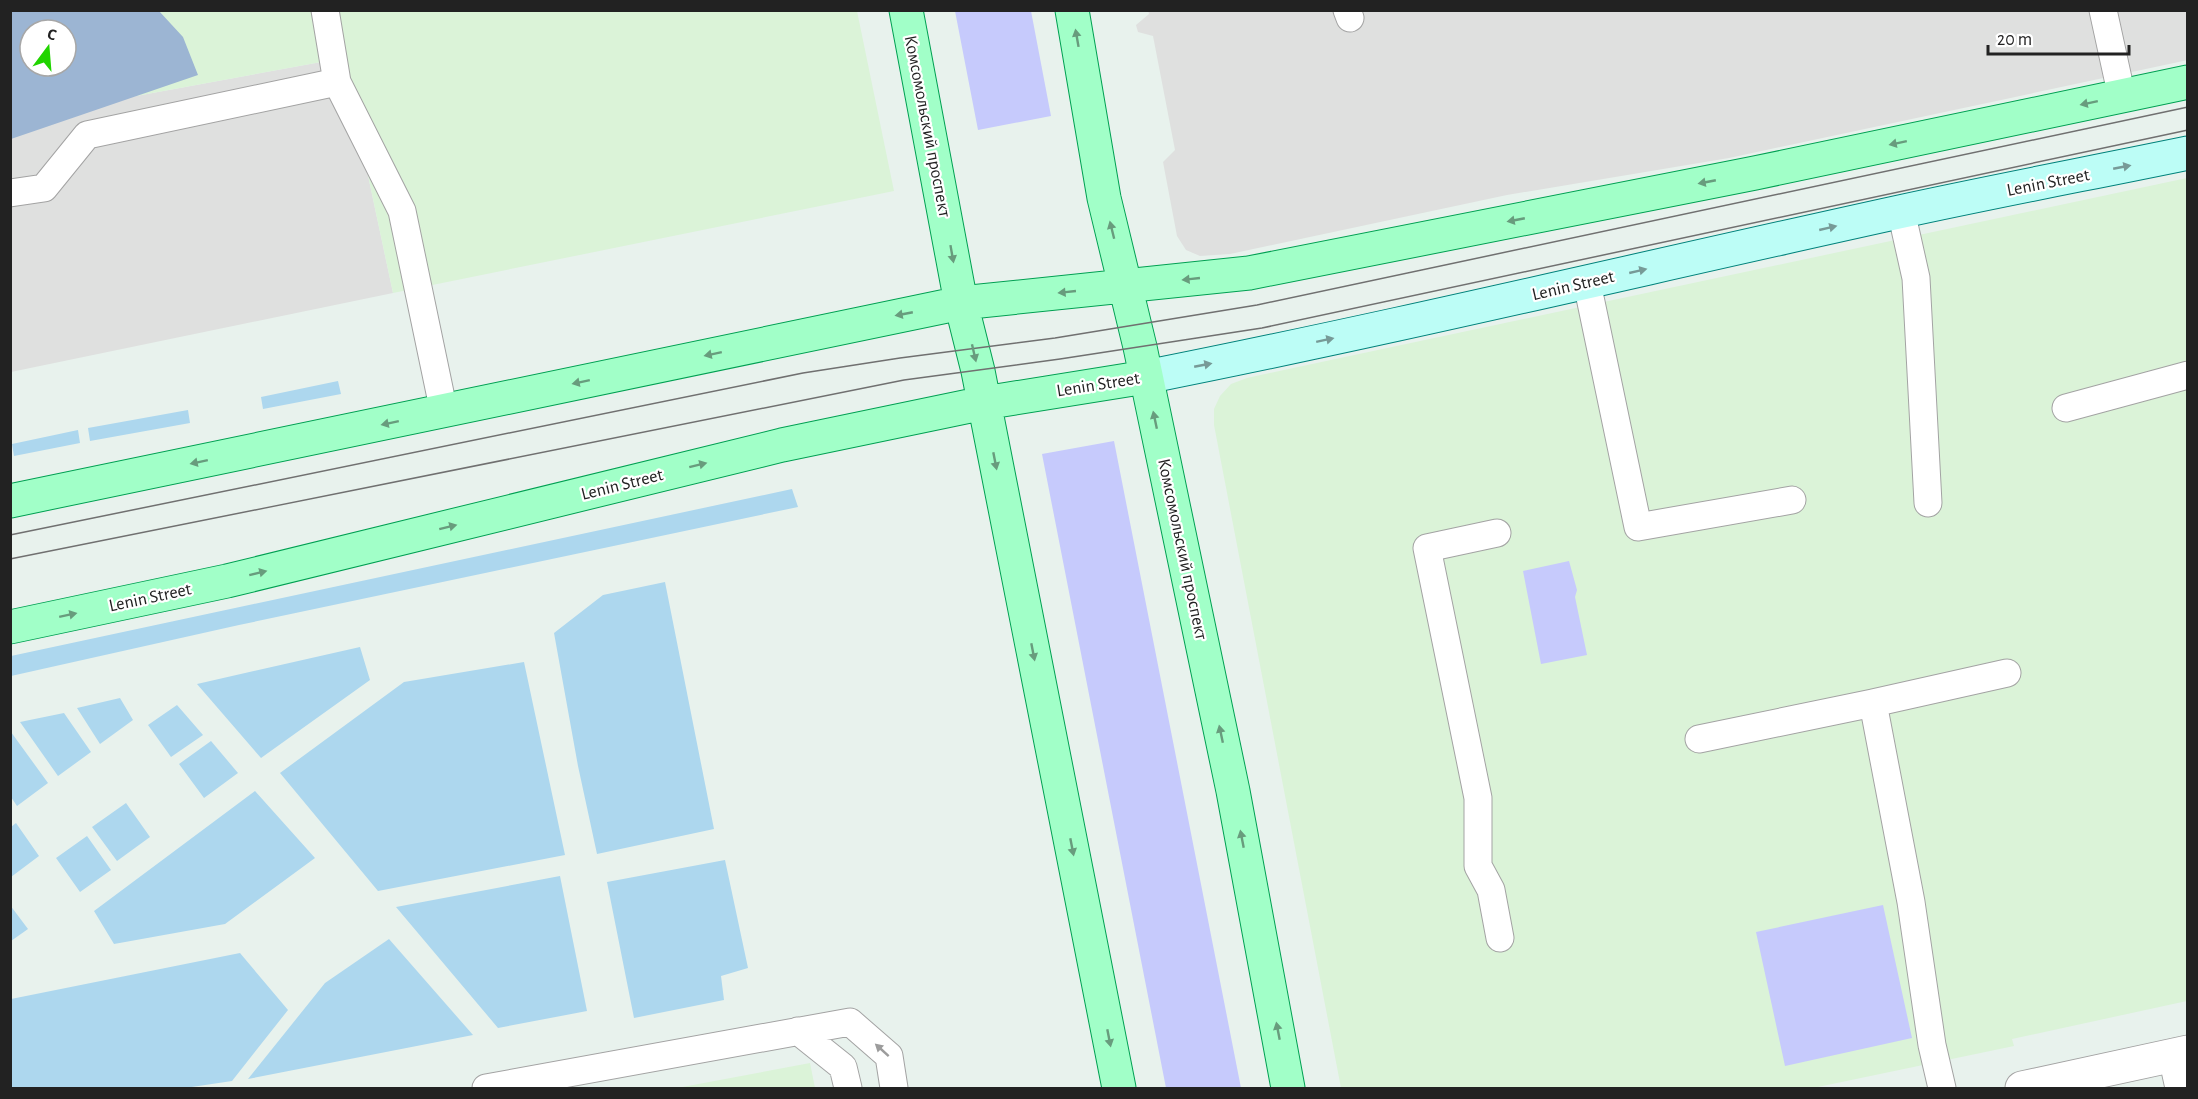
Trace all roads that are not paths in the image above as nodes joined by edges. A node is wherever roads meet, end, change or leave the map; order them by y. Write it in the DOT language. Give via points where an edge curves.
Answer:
graph roads {
  1 [pos="325,10"];
  2 [pos="906,10"];
  3 [pos="1072,10"];
  4 [pos="2103,10"];
  5 [pos="337,82"];
  6 [pos="2187,82"];
  7 [pos="2122,97"];
  8 [pos="2187,153"];
  9 [pos="10,193"];
  10 [pos="1901,211"];
  11 [pos="1587,283"];
  12 [pos="1125,286"];
  13 [pos="961,303"];
  14 [pos="2187,375"];
  15 [pos="1146,377"];
  16 [pos="984,404"];
  17 [pos="2066,408"];
  18 [pos="444,412"];
  19 [pos="1792,500"];
  20 [pos="10,501"];
  21 [pos="1928,503"];
  22 [pos="1497,532"];
  23 [pos="10,627"];
  24 [pos="2007,673"];
  25 [pos="1873,703"];
  26 [pos="1699,739"];
  27 [pos="1500,938"];
  28 [pos="798,1031"];
  29 [pos="2180,1054"];
  30 [pos="486,1089"];
  31 [pos="848,1089"];
  32 [pos="894,1089"];
  33 [pos="1119,1089"];
  34 [pos="1288,1089"];
  35 [pos="1942,1089"];
  36 [pos="2022,1089"];
  37 [pos="2179,1089"];
  1 -- 5 [label="lane"];
  2 -- 13 [label="main road, Комсомольский проспект, one-way"];
  12 -- 3 [label="main road, Комсомольский проспект, one-way" via="1104,198"];
  4 -- 7 [label="lane"];
  5 -- 9 [label="lane" via="87,135 44,188"];
  5 -- 18 [label="lane" via="402,211"];
  6 -- 7 [label="main road"];
  7 -- 12 [label="main road, one-way" via="1249,273"];
  10 -- 8 [label="main road, Lenin Street, one-way"];
  11 -- 10 [label="main road, Lenin Street, one-way"];
  10 -- 21 [label="lane" via="1916,278"];
  15 -- 11 [label="main road, Lenin Street, one-way"];
  11 -- 19 [label="lane" via="1638,527"];
  12 -- 13 [label="main road, one-way"];
  12 -- 15 [label="main road, Комсомольский проспект"];
  13 -- 16 [label="main road, Комсомольский проспект, one-way"];
  13 -- 18 [label="main road, one-way"];
  14 -- 17 [label="lane"];
  15 -- 16 [label="main road, Lenin Street"];
  34 -- 15 [label="main road, Комсомольский проспект, one-way" via="1233,791"];
  23 -- 16 [label="main road, Lenin Street, one-way" via="227,581 782,445"];
  16 -- 33 [label="main road, Комсомольский проспект, one-way"];
  18 -- 20 [label="main road, one-way"];
  22 -- 27 [label="lane" via="1427,548 1478,798 1478,866 1491,890"];
  24 -- 25 [label="lane"];
  25 -- 26 [label="lane"];
  25 -- 35 [label="lane"];
  28 -- 30 [label="lane"];
  28 -- 31 [label="lane" via="843,1067"];
  32 -- 28 [label="lane, one-way" via="890,1056 849,1022"];
  29 -- 36 [label="street"];
  29 -- 37 [label="lane"];
}
